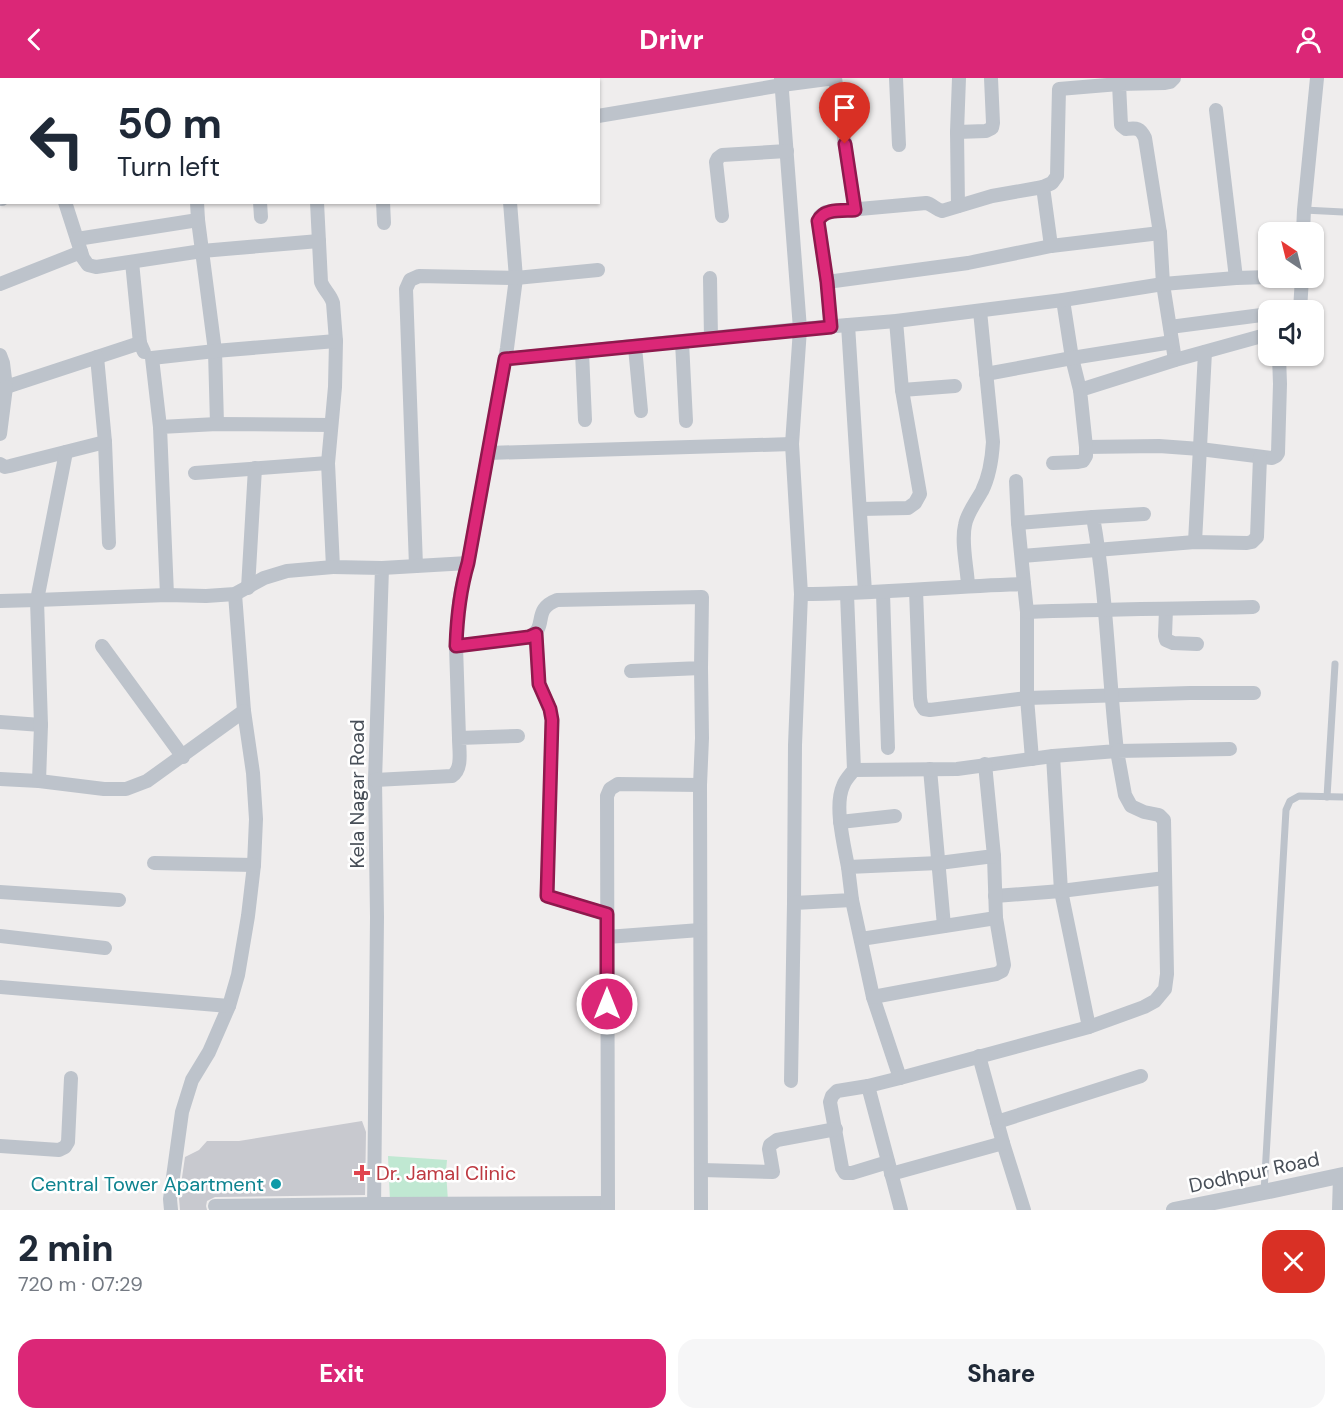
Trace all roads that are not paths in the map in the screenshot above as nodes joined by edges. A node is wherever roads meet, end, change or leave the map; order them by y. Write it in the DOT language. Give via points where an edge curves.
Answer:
graph roads {
  1 [pos="835,78"];
  2 [pos="896,78"];
  3 [pos="959,78"];
  4 [pos="991,78"];
  5 [pos="1174,78"];
  6 [pos="1317,78"];
  7 [pos="1119,81"];
  8 [pos="782,82"];
  9 [pos="1059,83"];
  10 [pos="1216,110"];
  11 [pos="600,116"];
  12 [pos="957,132"];
  13 [pos="899,146"];
  14 [pos="787,151"];
  15 [pos="1043,188"];
  16 [pos="66,204"];
  17 [pos="197,204"];
  18 [pos="317,204"];
  19 [pos="383,204"];
  20 [pos="510,204"];
  21 [pos="958,206"];
  22 [pos="855,210"];
  23 [pos="1304,210"];
  24 [pos="1343,212"];
  25 [pos="722,216"];
  26 [pos="198,220"];
  27 [pos="1303,222"];
  28 [pos="384,223"];
  29 [pos="1160,233"];
  30 [pos="319,241"];
  31 [pos="79,245"];
  32 [pos="1052,246"];
  33 [pos="202,251"];
  34 [pos="132,262"];
  35 [pos="598,270"];
  36 [pos="1258,277"];
  37 [pos="516,278"];
  38 [pos="1236,278"];
  39 [pos="710,279"];
  40 [pos="827,282"];
  41 [pos="0,284"];
  42 [pos="1163,284"];
  43 [pos="1063,300"];
  44 [pos="980,311"];
  45 [pos="1258,315"];
  46 [pos="896,321"];
  47 [pos="849,325"];
  48 [pos="831,327"];
  49 [pos="1170,327"];
  50 [pos="800,329"];
  51 [pos="1258,337"];
  52 [pos="711,339"];
  53 [pos="336,341"];
  54 [pos="682,342"];
  55 [pos="1172,342"];
  56 [pos="140,343"];
  57 [pos="635,347"];
  58 [pos="215,351"];
  59 [pos="582,352"];
  60 [pos="1204,352"];
  61 [pos="97,357"];
  62 [pos="1072,357"];
  63 [pos="152,358"];
  64 [pos="505,359"];
  65 [pos="1174,360"];
  66 [pos="1,361"];
  67 [pos="1279,366"];
  68 [pos="986,374"];
  69 [pos="955,386"];
  70 [pos="6,387"];
  71 [pos="902,390"];
  72 [pos="1080,390"];
  73 [pos="641,411"];
  74 [pos="585,420"];
  75 [pos="686,421"];
  76 [pos="217,424"];
  77 [pos="331,425"];
  78 [pos="160,427"];
  79 [pos="0,434"];
  80 [pos="105,442"];
  81 [pos="792,444"];
  82 [pos="1086,447"];
  83 [pos="1200,449"];
  84 [pos="66,452"];
  85 [pos="488,453"];
  86 [pos="1260,457"];
  87 [pos="328,463"];
  88 [pos="1053,463"];
  89 [pos="0,464"];
  90 [pos="255,468"];
  91 [pos="195,473"];
  92 [pos="1016,481"];
  93 [pos="861,509"];
  94 [pos="1144,514"];
  95 [pos="1092,517"];
  96 [pos="1018,523"];
  97 [pos="1195,542"];
  98 [pos="109,543"];
  99 [pos="1099,551"];
  100 [pos="1022,556"];
  101 [pos="468,563"];
  102 [pos="416,566"];
  103 [pos="333,567"];
  104 [pos="382,568"];
  105 [pos="1024,584"];
  106 [pos="968,585"];
  107 [pos="248,588"];
  108 [pos="916,590"];
  109 [pos="865,592"];
  110 [pos="883,592"];
  111 [pos="235,594"];
  112 [pos="801,594"];
  113 [pos="847,594"];
  114 [pos="167,595"];
  115 [pos="37,600"];
  116 [pos="0,601"];
  117 [pos="1253,607"];
  118 [pos="1105,609"];
  119 [pos="1166,609"];
  120 [pos="1027,612"];
  121 [pos="536,634"];
  122 [pos="1197,644"];
  123 [pos="102,646"];
  124 [pos="456,646"];
  125 [pos="1335,664"];
  126 [pos="701,668"];
  127 [pos="631,671"];
  128 [pos="1254,693"];
  129 [pos="1110,695"];
  130 [pos="1027,698"];
  131 [pos="244,711"];
  132 [pos="0,722"];
  133 [pos="41,725"];
  134 [pos="518,736"];
  135 [pos="459,738"];
  136 [pos="888,748"];
  137 [pos="1230,749"];
  138 [pos="1117,751"];
  139 [pos="1053,756"];
  140 [pos="183,757"];
  141 [pos="1032,759"];
  142 [pos="985,764"];
  143 [pos="854,770"];
  144 [pos="930,770"];
  145 [pos="0,779"];
  146 [pos="375,780"];
  147 [pos="39,781"];
  148 [pos="700,785"];
  149 [pos="1328,797"];
  150 [pos="1343,797"];
  151 [pos="895,816"];
  152 [pos="840,822"];
  153 [pos="994,856"];
  154 [pos="154,863"];
  155 [pos="939,863"];
  156 [pos="254,865"];
  157 [pos="848,867"];
  158 [pos="1165,878"];
  159 [pos="1061,891"];
  160 [pos="0,892"];
  161 [pos="995,896"];
  162 [pos="119,900"];
  163 [pos="852,900"];
  164 [pos="794,903"];
  165 [pos="607,914"];
  166 [pos="996,918"];
  167 [pos="944,926"];
  168 [pos="700,930"];
  169 [pos="0,936"];
  170 [pos="607,937"];
  171 [pos="861,939"];
  172 [pos="105,948"];
  173 [pos="0,987"];
  174 [pos="873,997"];
  175 [pos="229,1006"];
  176 [pos="1089,1027"];
  177 [pos="979,1056"];
  178 [pos="1142,1076"];
  179 [pos="71,1078"];
  180 [pos="900,1078"];
  181 [pos="791,1081"];
  182 [pos="868,1086"];
  183 [pos="997,1122"];
  184 [pos="836,1129"];
  185 [pos="1003,1143"];
  186 [pos="0,1146"];
  187 [pos="890,1168"];
  188 [pos="702,1170"];
  189 [pos="1341,1175"];
  190 [pos="1264,1192"];
  191 [pos="215,1206"];
  192 [pos="374,1207"];
  193 [pos="608,1207"];
  194 [pos="171,1210"];
  195 [pos="701,1210"];
  196 [pos="901,1210"];
  197 [pos="1024,1210"];
  198 [pos="1174,1210"];
  199 [pos="1339,1210"];
  1 -- 8 [label="street"];
  1 -- 22 [label="street"];
  2 -- 13 [label="street"];
  3 -- 12 [label="street"];
  4 -- 12 [label="street" via="992,128"];
  5 -- 7 [label="street" via="1165,83"];
  6 -- 23 [label="street"];
  7 -- 9 [label="street"];
  7 -- 29 [label="street" via="1121,125 1142,132"];
  8 -- 11 [label="street"];
  8 -- 14 [label="street"];
  9 -- 15 [label="street" via="1057,176"];
  10 -- 38 [label="street"];
  12 -- 21 [label="street"];
  14 -- 25 [label="street" via="718,158"];
  14 -- 50 [label="street"];
  15 -- 21 [label="street"];
  15 -- 32 [label="street"];
  16 -- 31 [label="street"];
  17 -- 26 [label="street"];
  18 -- 30 [label="street"];
  19 -- 28 [label="street"];
  20 -- 37 [label="street"];
  21 -- 22 [label="street" via="942,211 926,203"];
  22 -- 40 [label="street" via="826,212 818,221"];
  23 -- 24 [label="lane"];
  23 -- 27 [label="street"];
  26 -- 31 [label="street"];
  26 -- 33 [label="street"];
  29 -- 32 [label="street"];
  29 -- 42 [label="street"];
  30 -- 33 [label="street"];
  30 -- 53 [label="street" via="321,282 332,298"];
  31 -- 34 [label="street" via="88,265"];
  31 -- 41 [label="street"];
  32 -- 40 [label="street" via="968,263"];
  33 -- 34 [label="street"];
  33 -- 58 [label="street"];
  34 -- 56 [label="street"];
  35 -- 37 [label="street"];
  36 -- 38 [label="street"];
  37 -- 64 [label="street"];
  37 -- 102 [label="street" via="419,276 410,280 406,289"];
  38 -- 42 [label="street"];
  39 -- 52 [label="street"];
  40 -- 48 [label="street"];
  42 -- 43 [label="street"];
  42 -- 49 [label="street"];
  43 -- 44 [label="street"];
  43 -- 62 [label="street"];
  44 -- 46 [label="street"];
  44 -- 68 [label="street"];
  45 -- 49 [label="street"];
  46 -- 47 [label="street"];
  46 -- 71 [label="street"];
  47 -- 48 [label="street"];
  47 -- 93 [label="street"];
  48 -- 50 [label="street"];
  49 -- 55 [label="street"];
  50 -- 52 [label="street"];
  50 -- 81 [label="street"];
  51 -- 60 [label="street"];
  52 -- 54 [label="street"];
  53 -- 58 [label="street"];
  53 -- 77 [label="street"];
  54 -- 57 [label="street"];
  54 -- 75 [label="street"];
  55 -- 62 [label="street"];
  55 -- 65 [label="street"];
  56 -- 61 [label="street"];
  56 -- 63 [label="street"];
  57 -- 59 [label="street"];
  57 -- 73 [label="street"];
  58 -- 63 [label="street"];
  58 -- 76 [label="street"];
  59 -- 64 [label="street"];
  59 -- 74 [label="street"];
  60 -- 65 [label="street"];
  60 -- 83 [label="street"];
  61 -- 70 [label="street"];
  61 -- 80 [label="street"];
  62 -- 68 [label="street"];
  62 -- 72 [label="street"];
  63 -- 78 [label="street"];
  64 -- 85 [label="street"];
  65 -- 72 [label="street"];
  66 -- 70 [label="street"];
  67 -- 86 [label="street" via="1278,453 1272,458"];
  68 -- 106 [label="street" via="992,461 965,522"];
  69 -- 71 [label="street"];
  70 -- 79 [label="street"];
  71 -- 93 [label="street" via="920,494 908,508"];
  72 -- 82 [label="street"];
  76 -- 77 [label="street"];
  76 -- 78 [label="street"];
  77 -- 87 [label="street"];
  78 -- 114 [label="street"];
  80 -- 84 [label="street"];
  80 -- 98 [label="street"];
  81 -- 85 [label="street"];
  81 -- 112 [label="street"];
  82 -- 83 [label="street"];
  82 -- 88 [label="street" via="1083,461"];
  83 -- 86 [label="street"];
  83 -- 97 [label="street"];
  84 -- 89 [label="street" via="5,467"];
  84 -- 115 [label="street"];
  85 -- 101 [label="street"];
  86 -- 97 [label="street" via="1257,537 1247,543"];
  87 -- 90 [label="street"];
  87 -- 103 [label="street"];
  90 -- 91 [label="street"];
  90 -- 107 [label="street"];
  92 -- 96 [label="street"];
  93 -- 109 [label="street"];
  94 -- 95 [label="street"];
  95 -- 96 [label="street"];
  95 -- 99 [label="street"];
  96 -- 100 [label="street"];
  97 -- 99 [label="street"];
  99 -- 100 [label="street"];
  99 -- 118 [label="street"];
  100 -- 105 [label="street"];
  101 -- 102 [label="street"];
  101 -- 124 [label="street" via="457,616"];
  102 -- 104 [label="street"];
  103 -- 104 [label="street"];
  103 -- 107 [label="street" via="286,571"];
  104 -- 146 [label="street, Kela Nagar Road"];
  105 -- 106 [label="street"];
  105 -- 120 [label="street"];
  106 -- 108 [label="street"];
  107 -- 111 [label="street"];
  108 -- 110 [label="street"];
  108 -- 130 [label="street" via="920,698 924,709"];
  109 -- 110 [label="street"];
  109 -- 113 [label="street"];
  110 -- 136 [label="street"];
  111 -- 114 [label="street"];
  111 -- 131 [label="street"];
  112 -- 113 [label="street"];
  112 -- 164 [label="street"];
  113 -- 143 [label="street"];
  114 -- 115 [label="street"];
  115 -- 116 [label="street"];
  115 -- 133 [label="street"];
  117 -- 119 [label="street"];
  118 -- 119 [label="street"];
  118 -- 120 [label="street"];
  118 -- 129 [label="street"];
  119 -- 122 [label="street" via="1166,640"];
  120 -- 130 [label="street"];
  121 -- 124 [label="street"];
  121 -- 126 [label="street" via="543,609 557,600 702,597"];
  121 -- 165 [label="street" via="539,684 552,720 547,896"];
  123 -- 140 [label="street"];
  124 -- 135 [label="street"];
  125 -- 149 [label="lane"];
  126 -- 127 [label="street"];
  126 -- 148 [label="street"];
  128 -- 129 [label="street"];
  129 -- 130 [label="street"];
  129 -- 138 [label="street"];
  130 -- 141 [label="street"];
  131 -- 140 [label="street"];
  131 -- 156 [label="street" via="254,773"];
  132 -- 133 [label="street"];
  133 -- 147 [label="street"];
  134 -- 135 [label="street"];
  135 -- 146 [label="street" via="459,768 452,776"];
  137 -- 138 [label="street"];
  138 -- 139 [label="street"];
  138 -- 158 [label="street" via="1125,795 1131,806 1160,815 1164,820"];
  139 -- 141 [label="street"];
  139 -- 159 [label="street"];
  140 -- 147 [label="street" via="147,781 126,789"];
  141 -- 142 [label="street"];
  142 -- 144 [label="street"];
  142 -- 153 [label="street"];
  143 -- 144 [label="street"];
  143 -- 152 [label="street" via="843,787"];
  144 -- 155 [label="street"];
  145 -- 147 [label="street"];
  146 -- 192 [label="street, Kela Nagar Road"];
  148 -- 165 [label="street" via="618,784 610,789"];
  148 -- 168 [label="street"];
  149 -- 150 [label="lane"];
  149 -- 190 [label="lane" via="1299,796 1290,801 1286,810"];
  151 -- 152 [label="street"];
  152 -- 157 [label="street"];
  153 -- 155 [label="street"];
  153 -- 161 [label="street"];
  154 -- 156 [label="street"];
  155 -- 157 [label="street"];
  155 -- 167 [label="street"];
  156 -- 175 [label="street" via="238,975"];
  157 -- 163 [label="street"];
  158 -- 159 [label="street"];
  158 -- 176 [label="street" via="1165,989 1144,1008"];
  159 -- 161 [label="street"];
  159 -- 176 [label="street"];
  160 -- 162 [label="street"];
  161 -- 166 [label="street"];
  163 -- 164 [label="street"];
  163 -- 171 [label="street"];
  164 -- 181 [label="street"];
  165 -- 170 [label="street"];
  166 -- 167 [label="street"];
  166 -- 174 [label="street" via="1002,971"];
  167 -- 171 [label="street"];
  168 -- 170 [label="street"];
  168 -- 188 [label="street"];
  169 -- 172 [label="street"];
  170 -- 193 [label="street"];
  171 -- 174 [label="street"];
  173 -- 175 [label="street"];
  174 -- 180 [label="street"];
  175 -- 194 [label="street" via="192,1080 182,1112"];
  176 -- 177 [label="street"];
  177 -- 180 [label="street"];
  177 -- 183 [label="street"];
  178 -- 183 [label="street"];
  179 -- 186 [label="street" via="65,1147 59,1150"];
  180 -- 182 [label="street"];
  182 -- 184 [label="street" via="837,1091 831,1096"];
  182 -- 187 [label="street"];
  183 -- 185 [label="street"];
  184 -- 187 [label="street" via="844,1173"];
  184 -- 188 [label="street" via="773,1142 769,1149 773,1172"];
  185 -- 187 [label="street"];
  185 -- 197 [label="street"];
  187 -- 196 [label="street"];
  188 -- 195 [label="street"];
  189 -- 190 [label="street, Dodhpur Road"];
  189 -- 199 [label="street"];
  190 -- 198 [label="street, Dodhpur Road"];
  191 -- 192 [label="street"];
  192 -- 193 [label="street"];
}
